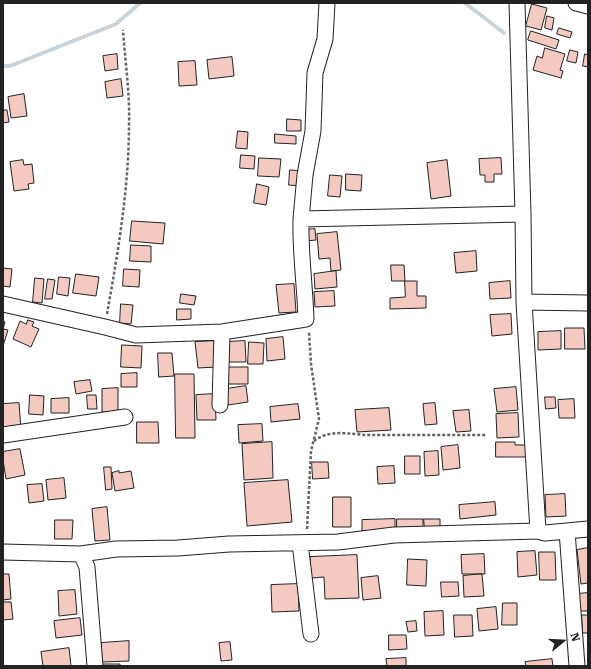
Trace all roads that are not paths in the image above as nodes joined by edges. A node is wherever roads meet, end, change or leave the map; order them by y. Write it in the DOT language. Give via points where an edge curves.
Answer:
graph roads {
  1 [pos="328,3"];
  2 [pos="517,3"];
  3 [pos="576,3"];
  4 [pos="588,6"];
  5 [pos="523,214"];
  6 [pos="301,219"];
  7 [pos="524,302"];
  8 [pos="588,303"];
  9 [pos="3,304"];
  10 [pos="222,332"];
  11 [pos="220,405"];
  12 [pos="125,417"];
  13 [pos="3,435"];
  14 [pos="588,529"];
  15 [pos="538,531"];
  16 [pos="567,531"];
  17 [pos="303,542"];
  18 [pos="3,552"];
  19 [pos="81,554"];
  20 [pos="311,634"];
  21 [pos="95,666"];
  22 [pos="577,666"];
  1 -- 6 [label="street" via="325,39 315,73 313,131"];
  2 -- 5 [label="street"];
  3 -- 4 [label="street"];
  5 -- 6 [label="street"];
  5 -- 7 [label="street"];
  6 -- 10 [label="street" via="306,319"];
  7 -- 8 [label="street"];
  7 -- 15 [label="street"];
  9 -- 10 [label="street" via="136,335"];
  10 -- 11 [label="street"];
  12 -- 13 [label="street"];
  14 -- 16 [label="street"];
  15 -- 16 [label="street"];
  15 -- 17 [label="street" via="394,535 338,542"];
  16 -- 22 [label="street"];
  17 -- 19 [label="street" via="116,549"];
  17 -- 20 [label="street"];
  18 -- 19 [label="street"];
  19 -- 21 [label="street" via="87,567"];
}
